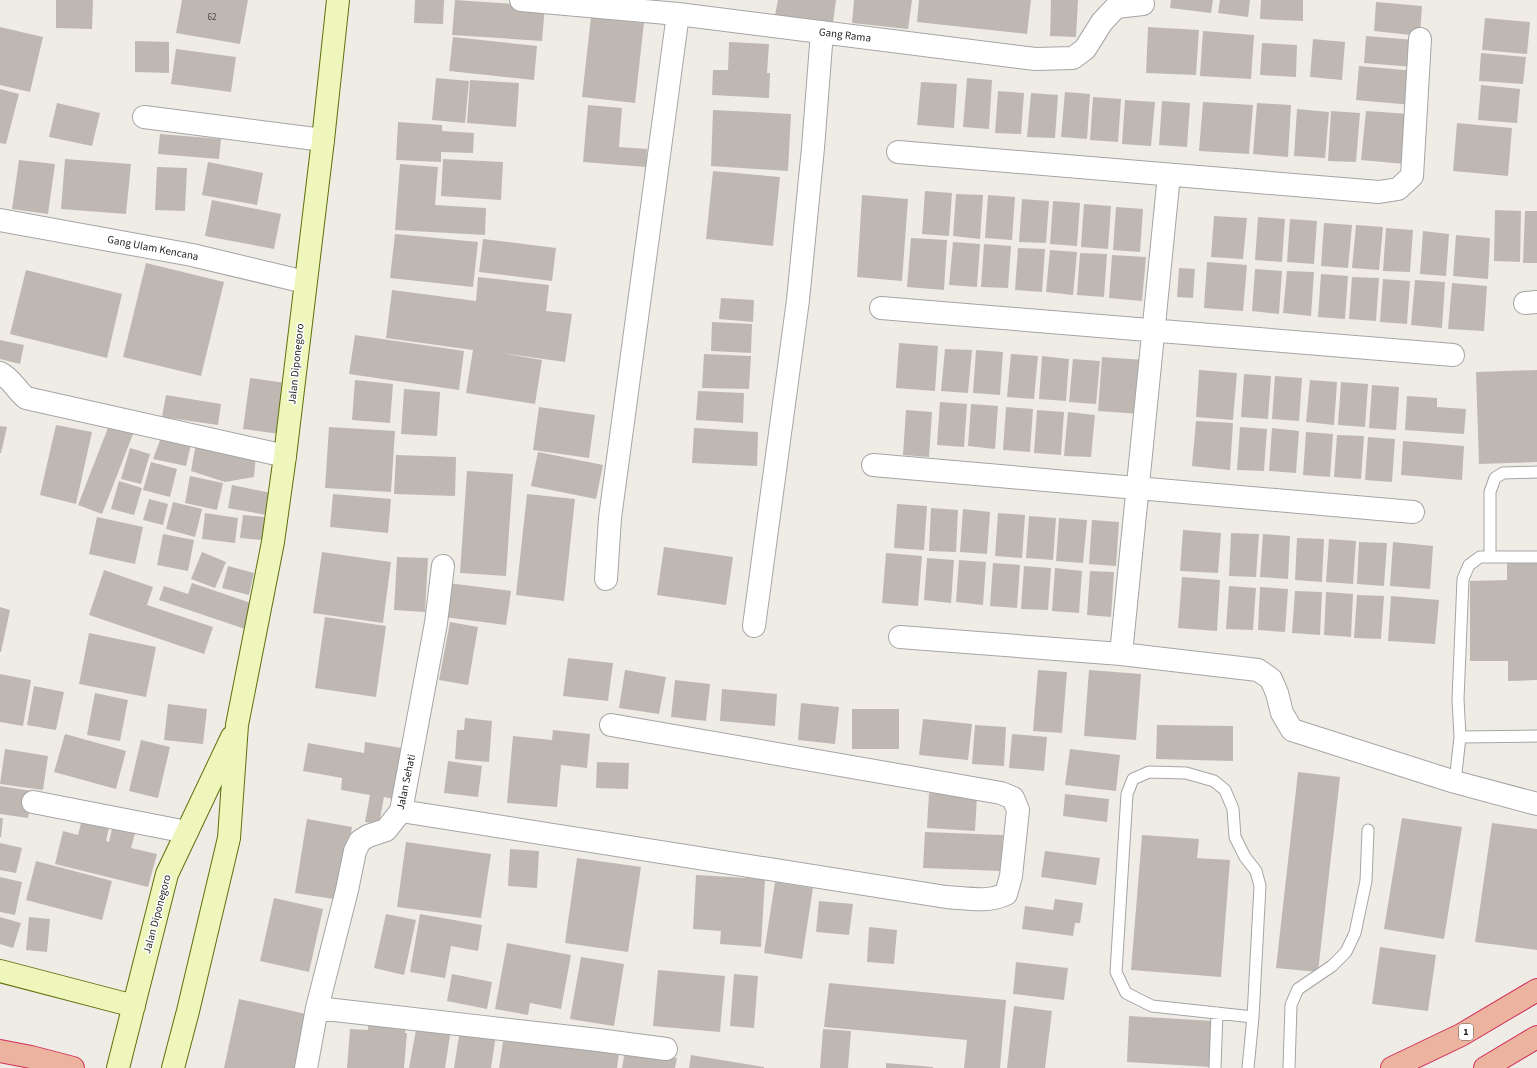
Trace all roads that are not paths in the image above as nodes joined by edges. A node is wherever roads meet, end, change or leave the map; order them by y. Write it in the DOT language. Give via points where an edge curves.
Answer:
graph roads {
  1 [pos="338,0"];
  2 [pos="521,0"];
  3 [pos="1143,4"];
  4 [pos="678,14"];
  5 [pos="822,32"];
  6 [pos="1420,39"];
  7 [pos="144,117"];
  8 [pos="323,140"];
  9 [pos="898,152"];
  10 [pos="1168,175"];
  11 [pos="0,220"];
  12 [pos="305,282"];
  13 [pos="881,308"];
  14 [pos="1153,330"];
  15 [pos="1452,355"];
  16 [pos="0,374"];
  17 [pos="285,456"];
  18 [pos="873,465"];
  19 [pos="1537,472"];
  20 [pos="1137,488"];
  21 [pos="1413,512"];
  22 [pos="1490,556"];
  23 [pos="1537,556"];
  24 [pos="443,566"];
  25 [pos="606,579"];
  26 [pos="754,626"];
  27 [pos="900,637"];
  28 [pos="1121,654"];
  29 [pos="237,725"];
  30 [pos="611,725"];
  31 [pos="1537,736"];
  32 [pos="1460,737"];
  33 [pos="1455,782"];
  34 [pos="33,802"];
  35 [pos="1537,804"];
  36 [pos="401,811"];
  37 [pos="1368,830"];
  38 [pos="187,832"];
  39 [pos="0,971"];
  40 [pos="1537,990"];
  41 [pos="134,1006"];
  42 [pos="317,1008"];
  43 [pos="1217,1013"];
  44 [pos="1253,1017"];
  45 [pos="1537,1036"];
  46 [pos="666,1049"];
  47 [pos="0,1051"];
  48 [pos="73,1068"];
  49 [pos="118,1068"];
  50 [pos="173,1068"];
  51 [pos="306,1068"];
  52 [pos="1215,1068"];
  53 [pos="1248,1068"];
  54 [pos="1289,1068"];
  55 [pos="1392,1068"];
  56 [pos="1485,1068"];
  1 -- 8 [label="main road, Jalan Diponegoro"];
  2 -- 4 [label="street, Gang Rama"];
  3 -- 5 [label="street, Gang Rama" via="1116,7 1102,22 1085,49 1073,58 1035,59"];
  4 -- 5 [label="street, Gang Rama"];
  4 -- 25 [label="street" via="611,511"];
  5 -- 26 [label="street" via="798,300"];
  6 -- 10 [label="street" via="1412,176 1398,189 1380,192"];
  7 -- 8 [label="street"];
  8 -- 12 [label="main road, Jalan Diponegoro"];
  9 -- 10 [label="street"];
  10 -- 14 [label="street"];
  11 -- 12 [label="street, Gang Ulam Kencana" via="192,255"];
  12 -- 17 [label="main road, Jalan Diponegoro"];
  13 -- 14 [label="street"];
  14 -- 15 [label="street"];
  14 -- 20 [label="street"];
  16 -- 17 [label="street" via="13,383 26,398"];
  17 -- 29 [label="main road, Jalan Diponegoro" via="273,542"];
  18 -- 20 [label="street"];
  19 -- 22 [label="lane" via="1503,473 1495,478 1490,492"];
  20 -- 21 [label="street"];
  20 -- 28 [label="street"];
  22 -- 23 [label="lane"];
  22 -- 32 [label="lane" via="1480,556 1469,565 1463,579 1458,699"];
  24 -- 36 [label="street, Jalan Sehati" via="436,623"];
  27 -- 28 [label="street"];
  28 -- 33 [label="street" via="1258,670 1271,679 1282,713 1292,730"];
  29 -- 38 [label="main road, Jalan Diponegoro"];
  29 -- 50 [label="main road, Jalan Diponegoro" via="229,838"];
  30 -- 36 [label="street" via="1001,793 1013,798 1018,810 1011,876 1006,894 997,899 985,900 946,897"];
  31 -- 32 [label="lane"];
  32 -- 33 [label="lane"];
  33 -- 35 [label="street"];
  34 -- 38 [label="street"];
  36 -- 42 [label="street, Jalan Sehati" via="386,830 368,836 360,842 355,851"];
  37 -- 54 [label="lane" via="1366,881 1355,932 1346,952 1332,966 1298,989 1293,999"];
  38 -- 41 [label="main road, Jalan Diponegoro" via="167,874"];
  39 -- 41 [label="main road"];
  40 -- 55 [label="highway, 1" via="1461,1035"];
  41 -- 49 [label="main road, Jalan Diponegoro"];
  42 -- 46 [label="street"];
  42 -- 51 [label="street, Jalan Sehati"];
  43 -- 44 [label="lane"];
  43 -- 44 [label="lane" via="1152,1006 1126,993 1116,972 1127,794 1133,778 1149,772 1186,773 1214,781 1225,790 1232,809 1235,837 1245,857 1256,871 1260,886"];
  43 -- 52 [label="lane"];
  44 -- 53 [label="lane"];
  45 -- 56 [label="highway"];
  47 -- 48 [label="highway"];
}
